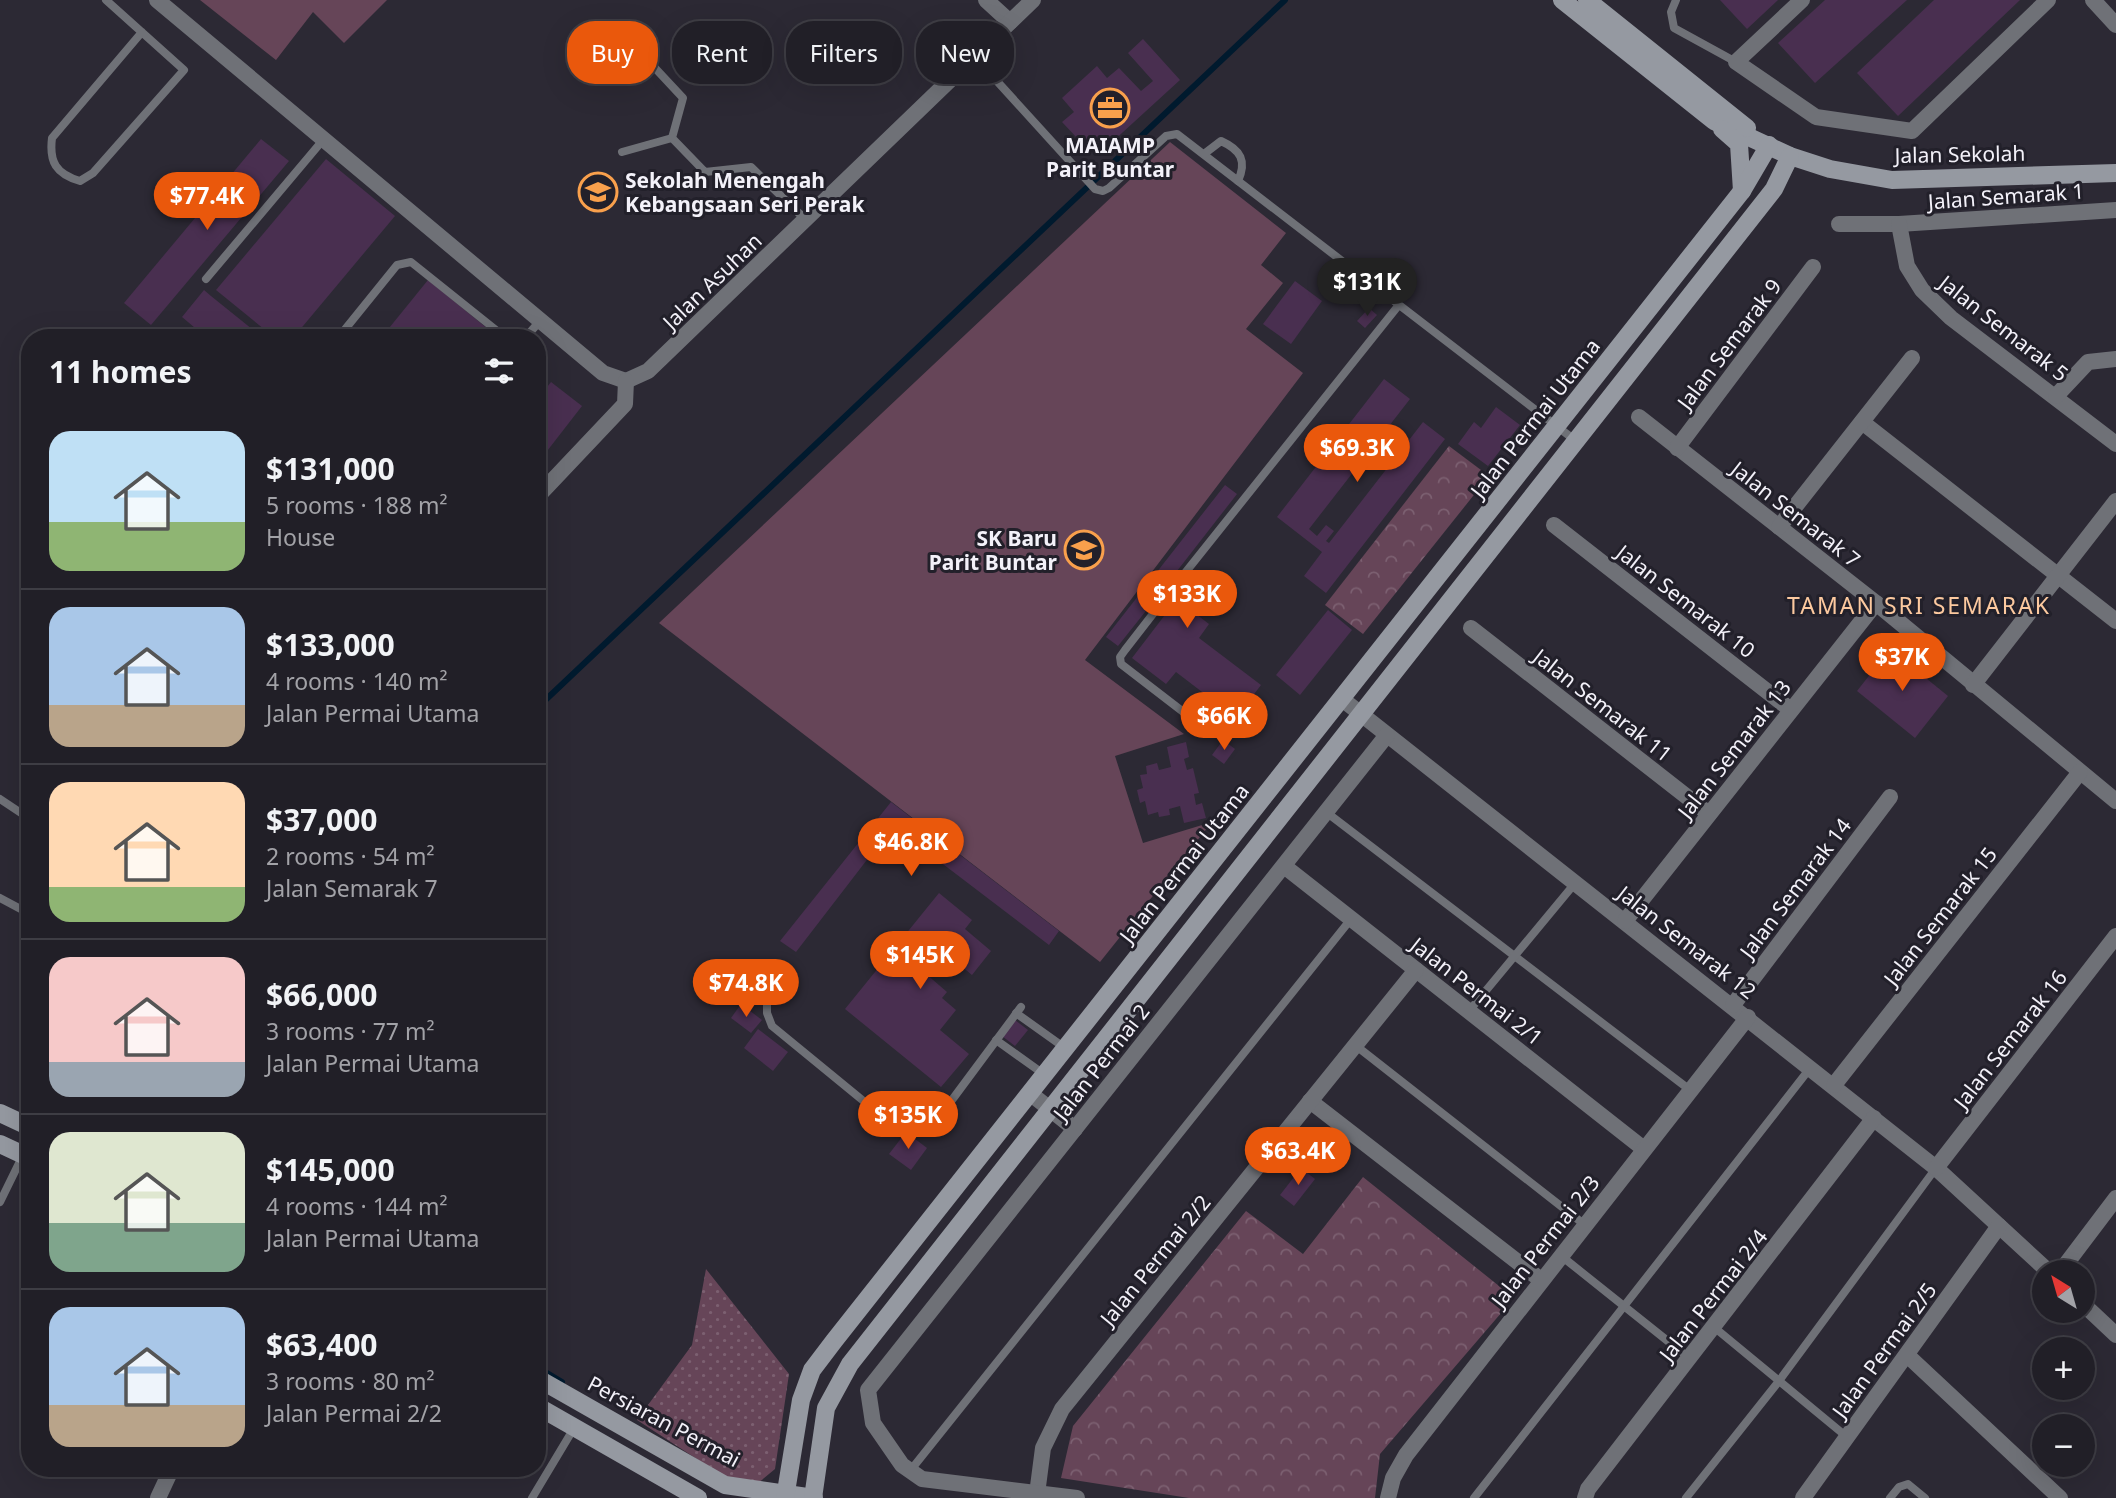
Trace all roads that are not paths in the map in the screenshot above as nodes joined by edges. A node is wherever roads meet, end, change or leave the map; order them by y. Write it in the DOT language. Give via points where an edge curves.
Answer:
graph roads {
  1 [pos="106,0"];
  2 [pos="157,0"];
  3 [pos="986,0"];
  4 [pos="1033,0"];
  5 [pos="1562,0"];
  6 [pos="1587,0"];
  7 [pos="1676,0"];
  8 [pos="1802,0"];
  9 [pos="2048,0"];
  10 [pos="2093,0"];
  11 [pos="1009,21"];
  12 [pos="1011,21"];
  13 [pos="2116,24"];
  14 [pos="142,33"];
  15 [pos="1736,62"];
  16 [pos="658,71"];
  17 [pos="947,84"];
  18 [pos="1000,84"];
  19 [pos="1714,121"];
  20 [pos="672,138"];
  21 [pos="324,140"];
  22 [pos="1769,145"];
  23 [pos="622,152"];
  24 [pos="1203,154"];
  25 [pos="1790,156"];
  26 [pos="2116,173"];
  27 [pos="1238,181"];
  28 [pos="1742,191"];
  29 [pos="2116,210"];
  30 [pos="806,220"];
  31 [pos="1839,224"];
  32 [pos="1899,224"];
  33 [pos="1813,267"];
  34 [pos="206,279"];
  35 [pos="1398,306"];
  36 [pos="540,321"];
  37 [pos="345,329"];
  38 [pos="495,329"];
  39 [pos="533,329"];
  40 [pos="1912,358"];
  41 [pos="2116,359"];
  42 [pos="626,381"];
  43 [pos="2056,396"];
  44 [pos="1639,417"];
  45 [pos="1862,422"];
  46 [pos="1557,426"];
  47 [pos="1576,441"];
  48 [pos="2116,444"];
  49 [pos="1677,447"];
  50 [pos="546,487"];
  51 [pos="2116,501"];
  52 [pos="1554,525"];
  53 [pos="1779,527"];
  54 [pos="2058,575"];
  55 [pos="1169,593"];
  56 [pos="1163,601"];
  57 [pos="1876,603"];
  58 [pos="2116,621"];
  59 [pos="1471,628"];
  60 [pos="1973,685"];
  61 [pos="1342,699"];
  62 [pos="1791,710"];
  63 [pos="1361,714"];
  64 [pos="1208,731"];
  65 [pos="1387,735"];
  66 [pos="2080,772"];
  67 [pos="1890,797"];
  68 [pos="0,799"];
  69 [pos="2116,801"];
  70 [pos="1326,812"];
  71 [pos="21,813"];
  72 [pos="1709,814"];
  73 [pos="1284,866"];
  74 [pos="1576,882"];
  75 [pos="0,898"];
  76 [pos="21,909"];
  77 [pos="1351,919"];
  78 [pos="1625,921"];
  79 [pos="2116,936"];
  80 [pos="1516,954"];
  81 [pos="1416,970"];
  82 [pos="767,1002"];
  83 [pos="1732,1004"];
  84 [pos="1469,1012"];
  85 [pos="1748,1017"];
  86 [pos="996,1040"];
  87 [pos="1355,1045"];
  88 [pos="1066,1050"];
  89 [pos="1811,1067"];
  90 [pos="1045,1075"];
  91 [pos="1834,1085"];
  92 [pos="1690,1090"];
  93 [pos="1031,1094"];
  94 [pos="1310,1101"];
  95 [pos="928,1104"];
  96 [pos="1051,1109"];
  97 [pos="0,1113"];
  98 [pos="904,1115"];
  99 [pos="1874,1118"];
  100 [pos="21,1123"];
  101 [pos="1075,1129"];
  102 [pos="0,1144"];
  103 [pos="1644,1149"];
  104 [pos="21,1154"];
  105 [pos="21,1167"];
  106 [pos="1936,1168"];
  107 [pos="2116,1198"];
  108 [pos="0,1202"];
  109 [pos="1585,1225"];
  110 [pos="1999,1226"];
  111 [pos="1560,1255"];
  112 [pos="2036,1260"];
  113 [pos="2069,1260"];
  114 [pos="1541,1280"];
  115 [pos="1625,1308"];
  116 [pos="2095,1315"];
  117 [pos="1715,1328"];
  118 [pos="2116,1335"];
  119 [pos="1907,1354"];
  120 [pos="1690,1359"];
  121 [pos="1779,1381"];
  122 [pos="546,1383"];
  123 [pos="546,1411"];
  124 [pos="575,1428"];
  125 [pos="1847,1437"];
  126 [pos="910,1471"];
  127 [pos="546,1475"];
  128 [pos="168,1477"];
  129 [pos="545,1477"];
  130 [pos="1037,1494"];
  131 [pos="785,1496"];
  132 [pos="158,1498"];
  133 [pos="532,1498"];
  134 [pos="698,1498"];
  135 [pos="813,1498"];
  136 [pos="1077,1498"];
  137 [pos="1388,1498"];
  138 [pos="1474,1498"];
  139 [pos="1585,1498"];
  140 [pos="1686,1498"];
  141 [pos="1803,1498"];
  142 [pos="1890,1498"];
  143 [pos="1925,1498"];
  144 [pos="2060,1498"];
  1 -- 14 [label="lane"];
  2 -- 21 [label="street"];
  3 -- 11 [label="street"];
  4 -- 12 [label="street, Jalan Asuhan"];
  5 -- 19 [label="street, Jalan Sekolah"];
  6 -- 22 [label="street, Jalan Sekolah"];
  7 -- 15 [label="lane" via="1671,12 1674,28"];
  8 -- 15 [label="street"];
  9 -- 15 [label="street" via="1912,131 1816,117"];
  10 -- 13 [label="street"];
  14 -- 14 [label="lane" via="184,70 93,173 80,180 66,177 54,166 52,138"];
  16 -- 20 [label="lane" via="683,98"];
  17 -- 30 [label="street, Jalan Asuhan"];
  18 -- 24 [label="lane" via="1095,189 1109,188 1166,136 1177,134"];
  19 -- 22 [label="street, Jalan Sekolah"];
  19 -- 28 [label="street" via="1739,144"];
  20 -- 23 [label="lane"];
  20 -- 30 [label="lane" via="705,172 751,167"];
  21 -- 34 [label="lane"];
  21 -- 36 [label="street"];
  22 -- 25 [label="street, Jalan Sekolah"];
  22 -- 28 [label="street, Jalan Permai Utama"];
  24 -- 27 [label="lane"];
  24 -- 27 [label="lane" via="1221,141 1233,146 1244,168"];
  25 -- 26 [label="street, Jalan Sekolah" via="1892,180"];
  25 -- 47 [label="street" via="1774,189"];
  27 -- 35 [label="lane"];
  28 -- 46 [label="street, Jalan Permai Utama"];
  29 -- 32 [label="street, Jalan Semarak 1"];
  30 -- 42 [label="street, Jalan Asuhan" via="648,371"];
  31 -- 32 [label="street, Jalan Semarak 1"];
  32 -- 43 [label="street, Jalan Semarak 5" via="1907,266 1922,290 1951,318"];
  33 -- 49 [label="street, Jalan Semarak 9"];
  35 -- 46 [label="lane"];
  35 -- 55 [label="lane"];
  36 -- 39 [label="lane"];
  36 -- 42 [label="street" via="603,373"];
  37 -- 38 [label="lane" via="404,261 411,261"];
  40 -- 45 [label="street"];
  41 -- 43 [label="street" via="2088,362"];
  42 -- 50 [label="street" via="625,404"];
  43 -- 48 [label="street, Jalan Semarak 5"];
  44 -- 49 [label="street, Jalan Semarak 7"];
  45 -- 53 [label="street"];
  45 -- 54 [label="street"];
  46 -- 47 [label="lane"];
  46 -- 61 [label="street, Jalan Permai Utama"];
  47 -- 63 [label="street"];
  49 -- 53 [label="street, Jalan Semarak 7"];
  51 -- 54 [label="street"];
  52 -- 62 [label="street, Jalan Semarak 10"];
  53 -- 57 [label="street, Jalan Semarak 7"];
  54 -- 58 [label="street"];
  54 -- 60 [label="street"];
  56 -- 64 [label="lane" via="1120,657 1121,664"];
  57 -- 60 [label="street, Jalan Semarak 7"];
  57 -- 62 [label="street, Jalan Semarak 13"];
  59 -- 72 [label="street, Jalan Semarak 11"];
  60 -- 66 [label="street, Jalan Semarak 7"];
  61 -- 63 [label="street, Jalan Semarak 12"];
  61 -- 88 [label="street, Jalan Permai Utama"];
  62 -- 72 [label="street, Jalan Semarak 13"];
  63 -- 65 [label="street, Jalan Semarak 12"];
  63 -- 96 [label="street"];
  65 -- 70 [label="street, Jalan Permai 2"];
  65 -- 74 [label="street, Jalan Semarak 12"];
  66 -- 69 [label="street, Jalan Semarak 7"];
  66 -- 91 [label="street, Jalan Semarak 15"];
  67 -- 83 [label="street, Jalan Semarak 14"];
  68 -- 71 [label="lane"];
  70 -- 73 [label="street, Jalan Permai 2"];
  70 -- 80 [label="lane"];
  72 -- 78 [label="street, Jalan Semarak 13"];
  73 -- 77 [label="street, Jalan Permai 2/1"];
  73 -- 101 [label="street, Jalan Permai 2"];
  74 -- 78 [label="street, Jalan Semarak 12"];
  74 -- 80 [label="lane"];
  75 -- 76 [label="lane"];
  77 -- 81 [label="street, Jalan Permai 2/1"];
  77 -- 126 [label="lane"];
  78 -- 83 [label="street, Jalan Semarak 12"];
  79 -- 106 [label="street, Jalan Semarak 16"];
  80 -- 84 [label="lane"];
  80 -- 92 [label="lane"];
  81 -- 84 [label="street, Jalan Permai 2/1"];
  81 -- 87 [label="street, Jalan Permai 2/2"];
  82 -- 98 [label="lane" via="769,1020 782,1034 894,1126"];
  83 -- 85 [label="street, Jalan Semarak 12"];
  84 -- 103 [label="street, Jalan Permai 2/1"];
  85 -- 89 [label="street, Jalan Semarak 12"];
  85 -- 92 [label="street, Jalan Permai 2/3"];
  86 -- 88 [label="lane" via="1019,1010"];
  86 -- 90 [label="lane"];
  86 -- 95 [label="lane" via="949,1104 938,1109"];
  87 -- 94 [label="street, Jalan Permai 2/2"];
  87 -- 109 [label="lane"];
  88 -- 90 [label="street, Jalan Permai Utama"];
  89 -- 91 [label="street, Jalan Semarak 12"];
  89 -- 115 [label="lane"];
  90 -- 93 [label="street, Jalan Permai Utama"];
  91 -- 99 [label="street, Jalan Semarak 12"];
  92 -- 103 [label="street, Jalan Permai 2/3"];
  93 -- 96 [label="street"];
  93 -- 131 [label="street, Jalan Permai Utama" via="812,1370 801,1400"];
  94 -- 114 [label="street"];
  94 -- 130 [label="street, Jalan Permai 2/2" via="1062,1409 1043,1448"];
  96 -- 101 [label="street"];
  96 -- 135 [label="street" via="850,1364 826,1408"];
  97 -- 100 [label="street"];
  99 -- 106 [label="street, Jalan Semarak 12"];
  99 -- 117 [label="street, Jalan Permai 2/4"];
  101 -- 126 [label="street, Jalan Permai 2" via="868,1390 873,1423"];
  102 -- 104 [label="street"];
  103 -- 109 [label="street, Jalan Permai 2/3"];
  105 -- 108 [label="lane"];
  106 -- 110 [label="street, Jalan Semarak 12"];
  106 -- 121 [label="lane"];
  107 -- 113 [label="street"];
  109 -- 111 [label="street, Jalan Permai 2/3"];
  110 -- 112 [label="street, Jalan Semarak 12"];
  110 -- 119 [label="street, Jalan Permai 2/5"];
  111 -- 114 [label="street, Jalan Permai 2/3"];
  111 -- 115 [label="lane"];
  114 -- 137 [label="street, Jalan Permai 2/3" via="1406,1455"];
  115 -- 120 [label="lane"];
  115 -- 138 [label="lane"];
  116 -- 118 [label="street"];
  117 -- 120 [label="street, Jalan Permai 2/4"];
  117 -- 121 [label="lane"];
  119 -- 125 [label="street, Jalan Permai 2/5"];
  119 -- 144 [label="street"];
  120 -- 139 [label="street, Jalan Permai 2/4"];
  121 -- 125 [label="lane"];
  121 -- 140 [label="lane"];
  122 -- 131 [label="street, Persiaran Permai" via="725,1485"];
  123 -- 124 [label="street"];
  124 -- 127 [label="lane"];
  124 -- 134 [label="street"];
  125 -- 141 [label="street, Jalan Permai 2/5"];
  126 -- 130 [label="street" via="922,1479"];
  128 -- 132 [label="street"];
  129 -- 133 [label="lane"];
  130 -- 136 [label="street"];
  131 -- 135 [label="street, Persiaran Permai"];
  142 -- 143 [label="lane" via="1899,1486 1908,1484"];
}
